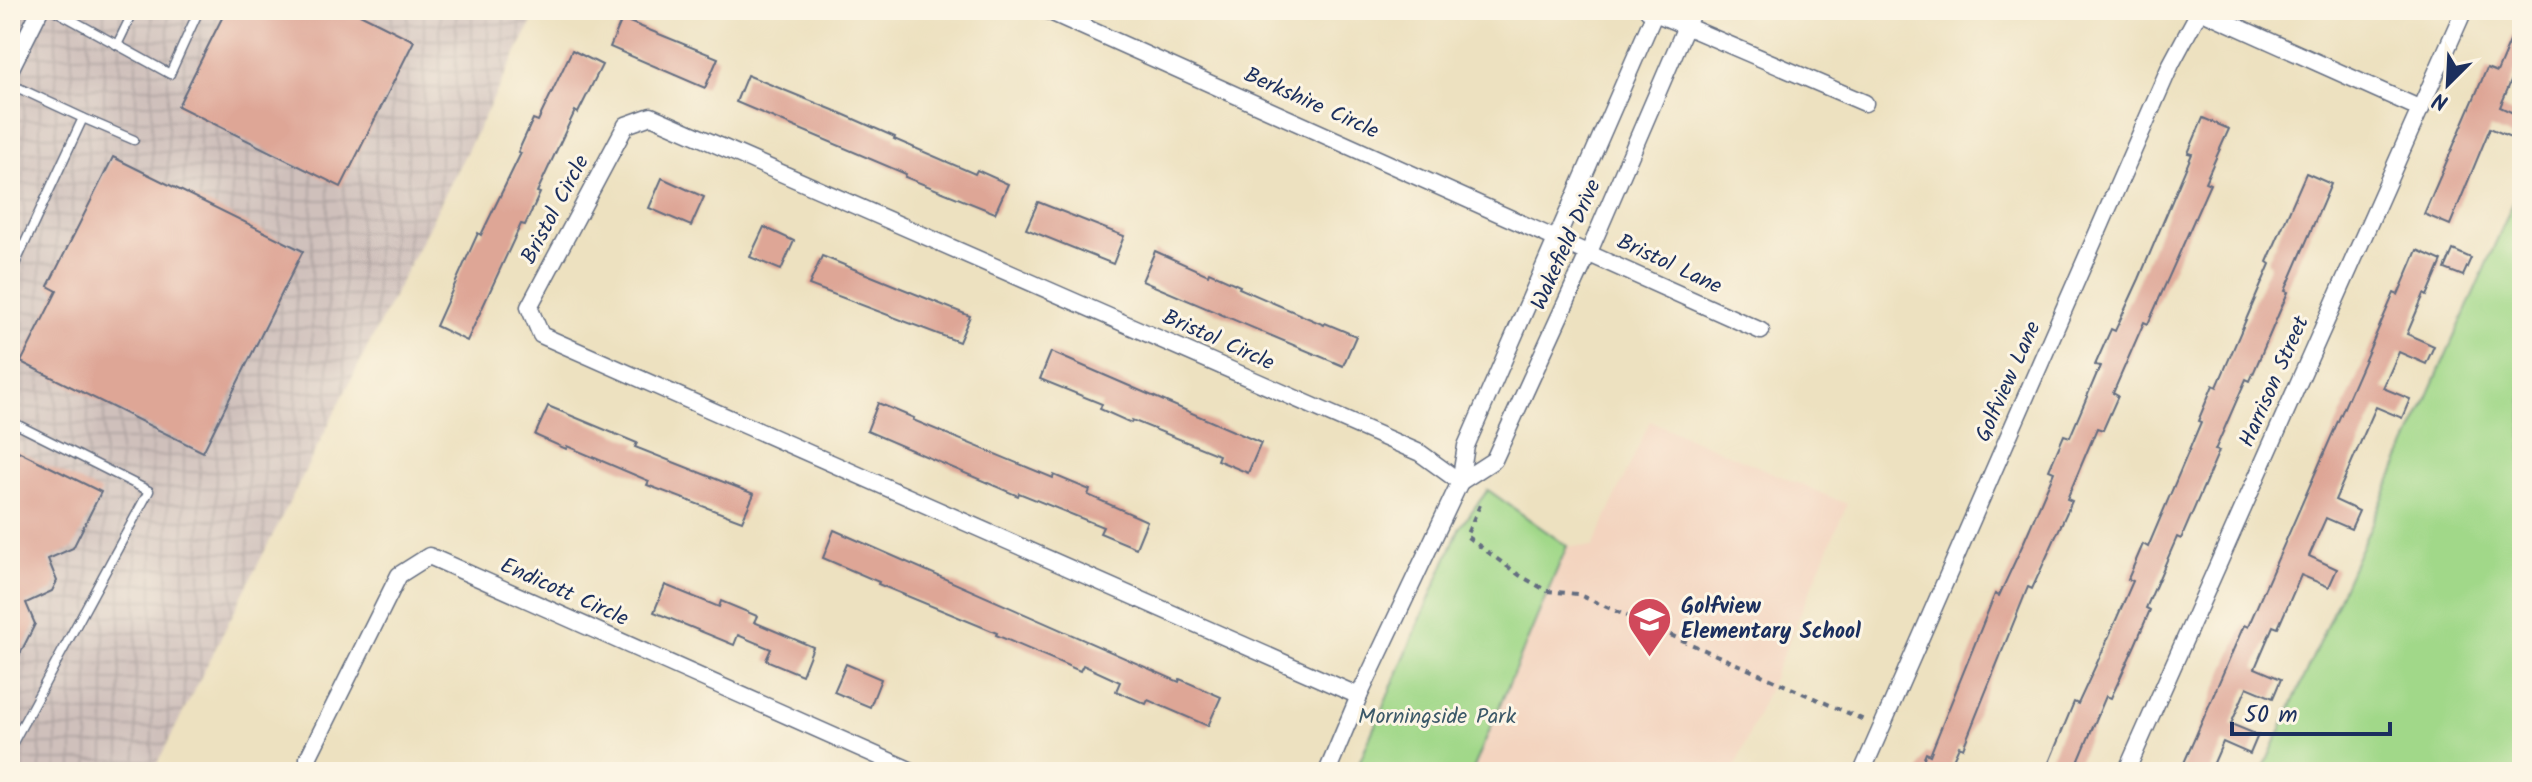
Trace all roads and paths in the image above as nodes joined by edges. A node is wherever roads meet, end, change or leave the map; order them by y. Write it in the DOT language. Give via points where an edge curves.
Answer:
graph roads {
  1 [pos="40,10"];
  2 [pos="54,10"];
  3 [pos="134,10"];
  4 [pos="199,10"];
  5 [pos="1046,10"];
  6 [pos="1693,10"];
  7 [pos="2200,10"];
  8 [pos="2464,10"];
  9 [pos="1653,11"];
  10 [pos="1686,27"];
  11 [pos="117,45"];
  12 [pos="11,67"];
  13 [pos="10,84"];
  14 [pos="1865,103"];
  15 [pos="2421,109"];
  16 [pos="83,118"];
  17 [pos="134,140"];
  18 [pos="1558,238"];
  19 [pos="1589,252"];
  20 [pos="10,275"];
  21 [pos="1761,331"];
  22 [pos="10,421"];
  23 [pos="1460,482"];
  24 [pos="1480,505"];
  25 [pos="1359,696"];
  26 [pos="1881,727"];
  27 [pos="10,748"];
  28 [pos="313,772"];
  29 [pos="914,772"];
  30 [pos="1327,772"];
  31 [pos="1862,772"];
  32 [pos="2126,772"];
  1 -- 12 [label="street"];
  2 -- 11 [label="lane"];
  3 -- 11 [label="lane"];
  4 -- 11 [label="lane" via="170,74"];
  5 -- 18 [label="street, Berkshire Circle"];
  6 -- 10 [label="street, Wakefield Drive"];
  7 -- 15 [label="street"];
  7 -- 26 [label="street, Golfview Lane" via="2171,64"];
  8 -- 15 [label="street, Harrison Street"];
  9 -- 10 [label="street"];
  9 -- 18 [label="street, Wakefield Drive"];
  10 -- 14 [label="street"];
  10 -- 19 [label="street, Wakefield Drive"];
  13 -- 16 [label="lane"];
  15 -- 32 [label="street, Harrison Street"];
  16 -- 17 [label="lane"];
  16 -- 20 [label="lane"];
  18 -- 19 [label="street, Bristol Lane"];
  18 -- 23 [label="street, Wakefield Drive" via="1466,446"];
  19 -- 21 [label="street, Bristol Lane"];
  19 -- 23 [label="street, Wakefield Drive" via="1494,460"];
  22 -- 27 [label="lane" via="149,491"];
  23 -- 25 [label="street, Wakefield Drive"];
  23 -- 25 [label="street, Bristol Circle" via="1420,453 651,116 626,125 529,307 541,335"];
  24 -- 26 [label="path" via="1466,536 1547,591 1577,594"];
  25 -- 30 [label="street, Wakefield Drive"];
  26 -- 31 [label="street, Golfview Lane"];
  28 -- 29 [label="street, Endicott Circle" via="308,758 399,575 429,556"];
}
